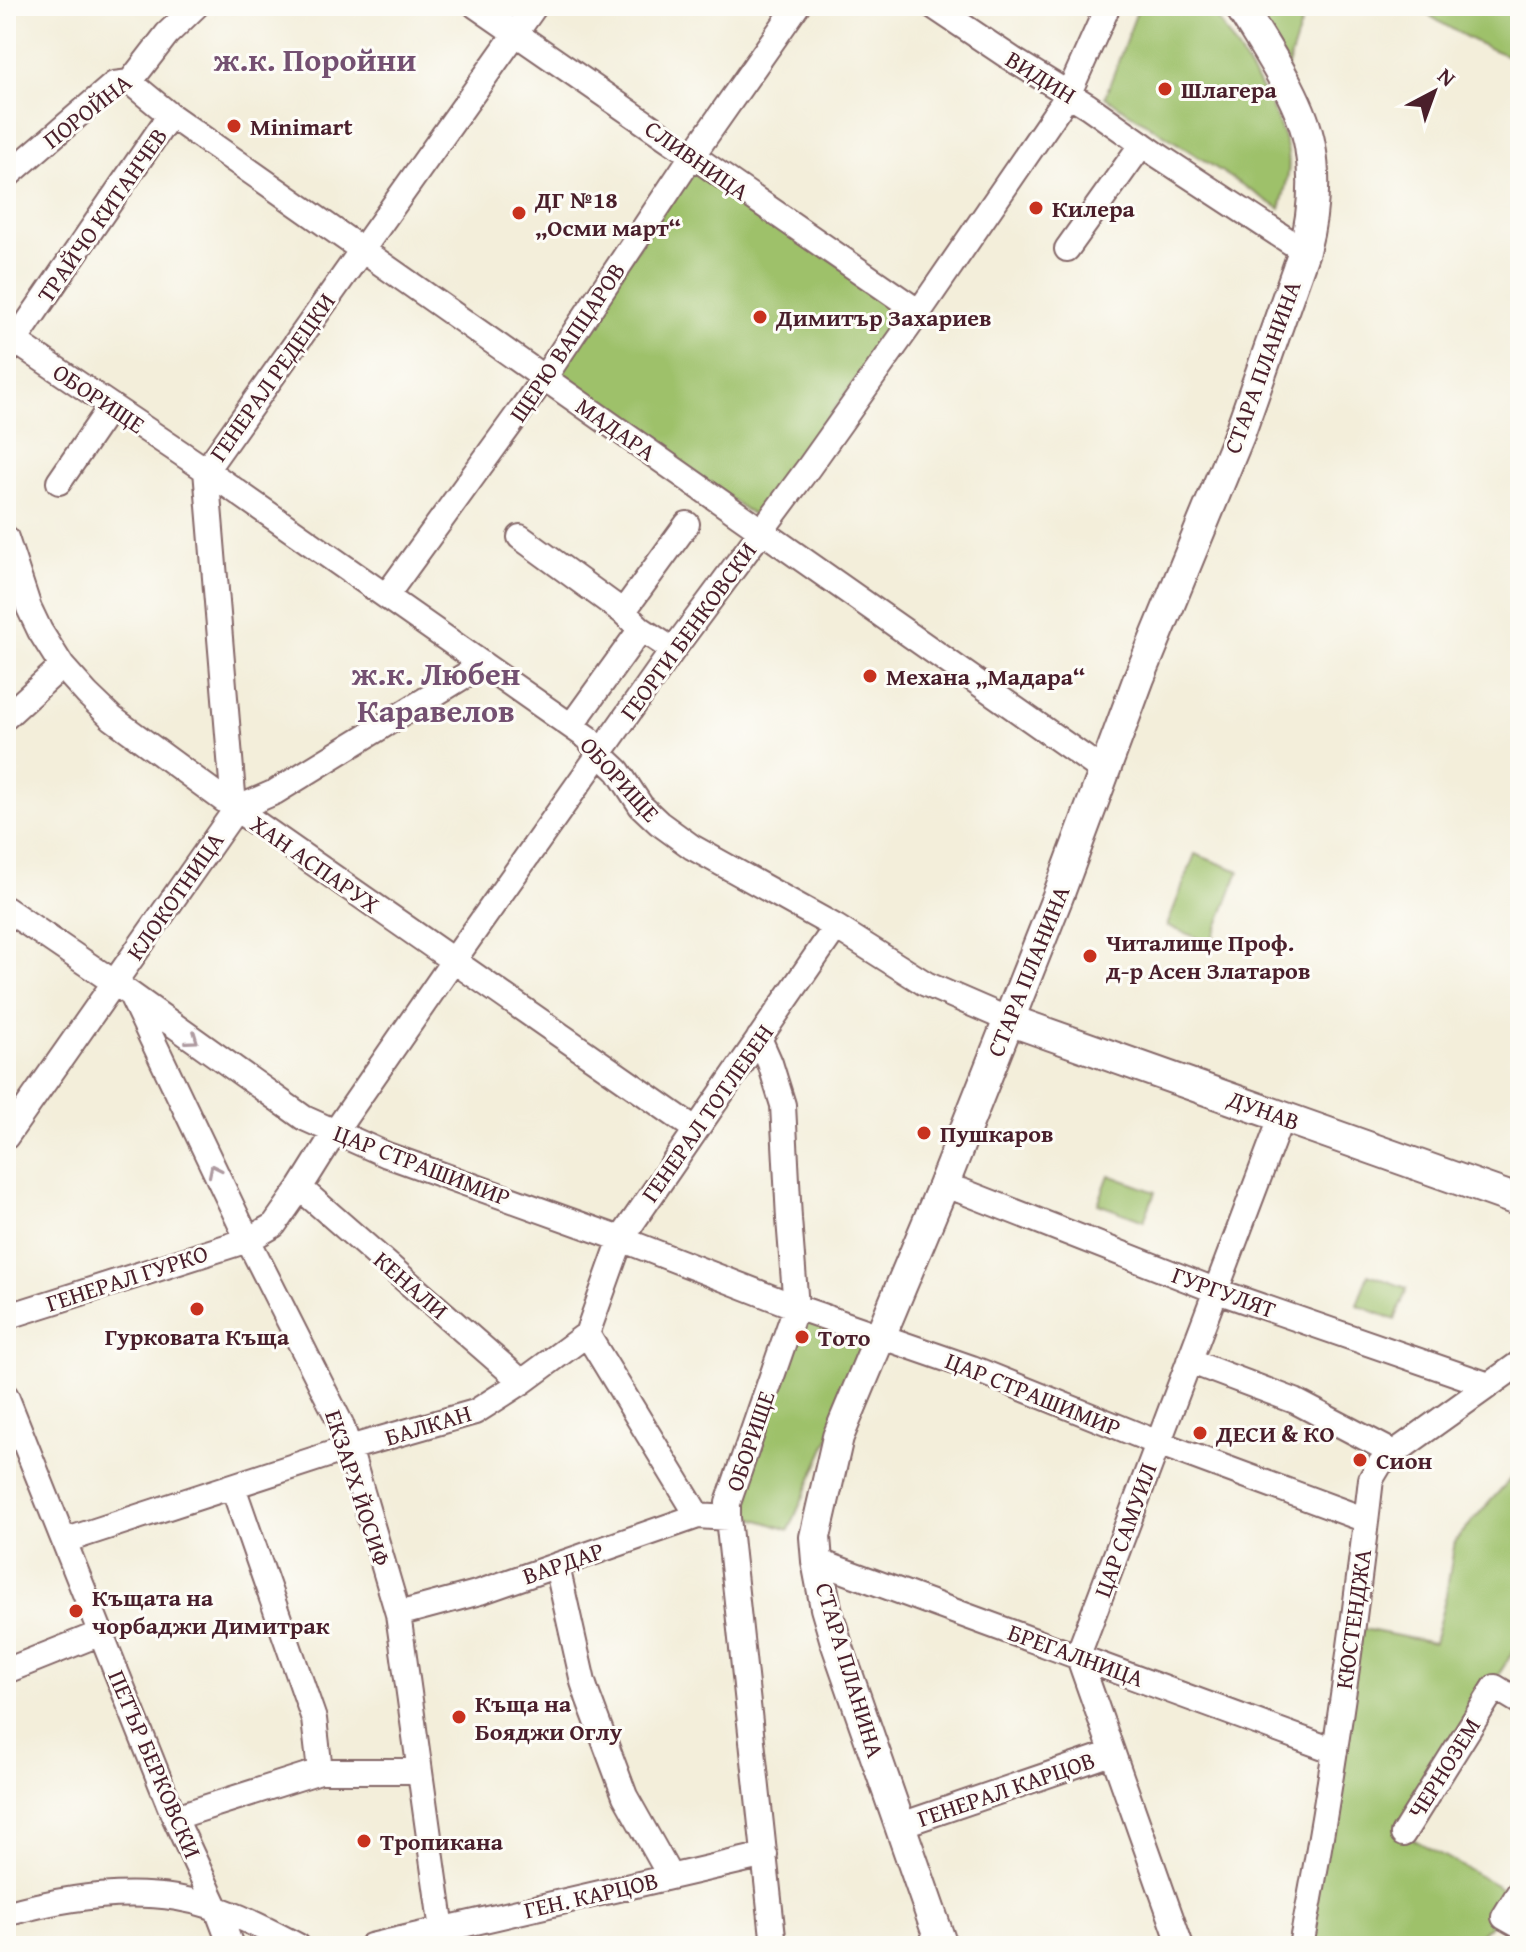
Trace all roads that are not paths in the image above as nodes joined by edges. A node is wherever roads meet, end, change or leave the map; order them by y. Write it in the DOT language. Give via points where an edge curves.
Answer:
graph roads {
  1 [pos="196,6"];
  2 [pos="476,6"];
  3 [pos="535,6"];
  4 [pos="797,6"];
  5 [pos="933,6"];
  6 [pos="1108,6"];
  7 [pos="1240,6"];
  8 [pos="515,33"];
  9 [pos="130,82"];
  10 [pos="1068,95"];
  11 [pos="170,115"];
  12 [pos="1149,149"];
  13 [pos="692,156"];
  14 [pos="6,177"];
  15 [pos="1067,249"];
  16 [pos="361,250"];
  17 [pos="1304,251"];
  18 [pos="919,312"];
  19 [pos="10,347"];
  20 [pos="544,378"];
  21 [pos="111,406"];
  22 [pos="206,470"];
  23 [pos="59,482"];
  24 [pos="687,524"];
  25 [pos="760,531"];
  26 [pos="520,537"];
  27 [pos="6,538"];
  28 [pos="386,596"];
  29 [pos="632,621"];
  30 [pos="673,650"];
  31 [pos="482,665"];
  32 [pos="62,666"];
  33 [pos="6,717"];
  34 [pos="571,726"];
  35 [pos="600,754"];
  36 [pos="1105,772"];
  37 [pos="236,809"];
  38 [pos="6,909"];
  39 [pos="836,927"];
  40 [pos="454,960"];
  41 [pos="122,988"];
  42 [pos="1009,1020"];
  43 [pos="759,1038"];
  44 [pos="1282,1116"];
  45 [pos="695,1129"];
  46 [pos="335,1132"];
  47 [pos="6,1137"];
  48 [pos="300,1188"];
  49 [pos="952,1188"];
  50 [pos="1520,1201"];
  51 [pos="621,1239"];
  52 [pos="248,1240"];
  53 [pos="1217,1291"];
  54 [pos="796,1307"];
  55 [pos="6,1317"];
  56 [pos="587,1334"];
  57 [pos="881,1335"];
  58 [pos="1189,1361"];
  59 [pos="1520,1363"];
  60 [pos="522,1382"];
  61 [pos="1489,1385"];
  62 [pos="6,1396"];
  63 [pos="1158,1443"];
  64 [pos="349,1448"];
  65 [pos="1394,1453"];
  66 [pos="233,1487"];
  67 [pos="698,1516"];
  68 [pos="728,1518"];
  69 [pos="1366,1520"];
  70 [pos="64,1541"];
  71 [pos="817,1561"];
  72 [pos="557,1566"];
  73 [pos="398,1614"];
  74 [pos="101,1633"];
  75 [pos="1078,1655"];
  76 [pos="6,1671"];
  77 [pos="1520,1702"];
  78 [pos="1335,1751"];
  79 [pos="1112,1753"];
  80 [pos="329,1771"];
  81 [pos="419,1771"];
  82 [pos="185,1814"];
  83 [pos="901,1825"];
  84 [pos="1403,1834"];
  85 [pos="765,1855"];
  86 [pos="670,1876"];
  87 [pos="1518,1894"];
  88 [pos="6,1914"];
  89 [pos="1520,1926"];
  90 [pos="224,1928"];
  91 [pos="442,1930"];
  92 [pos="298,1946"];
  93 [pos="371,1946"];
  94 [pos="774,1946"];
  95 [pos="942,1946"];
  96 [pos="1181,1946"];
  97 [pos="1301,1946"];
  1 -- 9 [label="street, ПОРОЙНА"];
  2 -- 8 [label="street, СЛИВНИЦА"];
  3 -- 8 [label="street, ГЕНЕРАЛ РЕДЕЦКИ"];
  4 -- 13 [label="street, ЩЕРЮ ВАПЦАРОВ"];
  5 -- 10 [label="street, ВИДИН"];
  6 -- 10 [label="street, ГЕОРГИ БЕНКОВСКИ"];
  7 -- 17 [label="main road, СТАРА ПЛАНИНА" via="1298,109 1309,143 1314,179"];
  8 -- 13 [label="street, СЛИВНИЦА"];
  8 -- 16 [label="street, ГЕНЕРАЛ РЕДЕЦКИ"];
  9 -- 11 [label="street, МАДАРА"];
  9 -- 14 [label="street, ПОРОЙНА" via="114,84"];
  10 -- 12 [label="street, ВИДИН"];
  10 -- 18 [label="street, ГЕОРГИ БЕНКОВСКИ"];
  11 -- 16 [label="street, МАДАРА"];
  11 -- 19 [label="street, ТРАЙЧО КИТАНЧЕВ"];
  12 -- 15 [label="street"];
  12 -- 17 [label="street, ВИДИН"];
  13 -- 18 [label="street, СЛИВНИЦА"];
  13 -- 20 [label="street, ЩЕРЮ ВАПЦАРОВ"];
  16 -- 20 [label="street, МАДАРА"];
  16 -- 22 [label="street, ГЕНЕРАЛ РЕДЕЦКИ"];
  17 -- 36 [label="main road, СТАРА ПЛАНИНА" via="1239,435"];
  18 -- 25 [label="street, ГЕОРГИ БЕНКОВСКИ"];
  19 -- 21 [label="street, ОБОРИЩЕ"];
  20 -- 25 [label="street, МАДАРА"];
  20 -- 28 [label="street, ЩЕРЮ ВАПЦАРОВ"];
  21 -- 22 [label="street, ОБОРИЩЕ"];
  21 -- 23 [label="street"];
  22 -- 28 [label="street, ОБОРИЩЕ"];
  22 -- 37 [label="street, ГЕНЕРАЛ РЕДЕЦКИ"];
  24 -- 29 [label="street"];
  25 -- 30 [label="street, ГЕОРГИ БЕНКОВСКИ"];
  25 -- 36 [label="street, МАДАРА"];
  26 -- 29 [label="street"];
  27 -- 32 [label="street, ХАН АСПАРУХ" via="29,608"];
  28 -- 31 [label="street, ОБОРИЩЕ"];
  29 -- 30 [label="street"];
  29 -- 34 [label="street"];
  30 -- 35 [label="street, ГЕОРГИ БЕНКОВСКИ"];
  31 -- 34 [label="street, ОБОРИЩЕ"];
  31 -- 37 [label="street, КЛОКОТНИЦА" via="275,792"];
  32 -- 33 [label="street"];
  32 -- 37 [label="street, ХАН АСПАРУХ" via="112,718"];
  34 -- 35 [label="street, ОБОРИЩЕ"];
  35 -- 39 [label="street, ОБОРИЩЕ" via="659,823"];
  35 -- 40 [label="street, ГЕОРГИ БЕНКОВСКИ"];
  36 -- 42 [label="main road, СТАРА ПЛАНИНА"];
  37 -- 40 [label="street, ХАН АСПАРУХ"];
  37 -- 41 [label="street, КЛОКОТНИЦА"];
  38 -- 41 [label="street, ЦАР СТРАШИМИР"];
  39 -- 42 [label="street, ОБОРИЩЕ" via="926,984"];
  39 -- 43 [label="street, ГЕНЕРАЛ ТОТЛЕБЕН"];
  40 -- 45 [label="street, ХАН АСПАРУХ"];
  40 -- 46 [label="street, ГЕОРГИ БЕНКОВСКИ"];
  41 -- 46 [label="street, ЦАР СТРАШИМИР, one-way" via="304,1118"];
  41 -- 47 [label="street, КЛОКОТНИЦА"];
  52 -- 41 [label="street, ЕКЗАРХ ЙОСИФ, one-way"];
  42 -- 44 [label="main road, ДУНАВ"];
  42 -- 49 [label="main road, СТАРА ПЛАНИНА"];
  43 -- 45 [label="street, ГЕНЕРАЛ ТОТЛЕБЕН"];
  43 -- 54 [label="street, ОБОРИЩЕ" via="783,1105"];
  44 -- 50 [label="main road, ДУНАВ"];
  44 -- 53 [label="street, ЦАР САМУИЛ"];
  45 -- 51 [label="street, ГЕНЕРАЛ ТОТЛЕБЕН"];
  46 -- 48 [label="street, ГЕОРГИ БЕНКОВСКИ"];
  46 -- 51 [label="street, ЦАР СТРАШИМИР"];
  48 -- 52 [label="street, ГЕОРГИ БЕНКОВСКИ" via="274,1225"];
  48 -- 60 [label="street, КЕНАЛИ"];
  49 -- 53 [label="street, ГУРГУЛЯТ"];
  49 -- 57 [label="main road, СТАРА ПЛАНИНА"];
  51 -- 54 [label="street, ЦАР СТРАШИМИР"];
  51 -- 56 [label="street"];
  52 -- 55 [label="street, ГЕНЕРАЛ ГУРКО"];
  52 -- 64 [label="street, ЕКЗАРХ ЙОСИФ"];
  53 -- 58 [label="street, ЦАР САМУИЛ"];
  53 -- 61 [label="street, ГУРГУЛЯТ"];
  54 -- 57 [label="street, ЦАР СТРАШИМИР"];
  54 -- 68 [label="street, ОБОРИЩЕ" via="728,1503"];
  56 -- 60 [label="street, БАЛКАН"];
  56 -- 67 [label="street"];
  57 -- 63 [label="street, ЦАР СТРАШИМИР"];
  57 -- 71 [label="main road, СТАРА ПЛАНИНА" via="838,1437 815,1537"];
  58 -- 63 [label="street, ЦАР САМУИЛ"];
  58 -- 65 [label="street" via="1295,1401"];
  59 -- 61 [label="street, КЮСТЕНДЖА"];
  60 -- 64 [label="street, БАЛКАН" via="475,1412"];
  61 -- 65 [label="street, КЮСТЕНДЖА"];
  62 -- 70 [label="street, ПЕТЪР БЕРКОВСКИ"];
  63 -- 69 [label="street, ЦАР СТРАШИМИР"];
  63 -- 75 [label="street, ЦАР САМУИЛ"];
  64 -- 66 [label="street, БАЛКАН"];
  64 -- 73 [label="street, ЕКЗАРХ ЙОСИФ"];
  65 -- 69 [label="street, КЮСТЕНДЖА" via="1371,1479"];
  66 -- 70 [label="street, БАЛКАН"];
  66 -- 80 [label="street"];
  67 -- 68 [label="street, ВАРДАР"];
  67 -- 72 [label="street, ВАРДАР"];
  68 -- 85 [label="street, ОБОРИЩЕ"];
  69 -- 78 [label="street, КЮСТЕНДЖА"];
  70 -- 74 [label="street, ПЕТЪР БЕРКОВСКИ"];
  71 -- 75 [label="street, БРЕГАЛНИЦА"];
  71 -- 83 [label="main road, СТАРА ПЛАНИНА" via="836,1642"];
  72 -- 73 [label="street, ВАРДАР"];
  72 -- 86 [label="street" via="585,1689 625,1796"];
  73 -- 81 [label="street, ЕКЗАРХ ЙОСИФ"];
  74 -- 76 [label="street"];
  74 -- 90 [label="street, ПЕТЪР БЕРКОВСКИ"];
  75 -- 78 [label="street, БРЕГАЛНИЦА"];
  75 -- 79 [label="street"];
  77 -- 84 [label="street, ЧЕРНОЗЕМ" via="1495,1687"];
  78 -- 97 [label="street, КЮСТЕНДЖА"];
  79 -- 83 [label="street, ГЕНЕРАЛ КАРЦОВ"];
  79 -- 96 [label="street"];
  80 -- 81 [label="street"];
  80 -- 82 [label="street"];
  81 -- 91 [label="street, ЕКЗАРХ ЙОСИФ"];
  83 -- 95 [label="main road, СТАРА ПЛАНИНА"];
  85 -- 86 [label="street, ГЕН. КАРЦОВ"];
  85 -- 94 [label="street, ОБОРИЩЕ"];
  86 -- 91 [label="street, ГЕН. КАРЦОВ"];
  87 -- 89 [label="street" via="1504,1917"];
  88 -- 90 [label="street" via="72,1898 149,1895 179,1899"];
  90 -- 92 [label="street" via="265,1928"];
  91 -- 93 [label="street, ГЕН. КАРЦОВ"];
}
